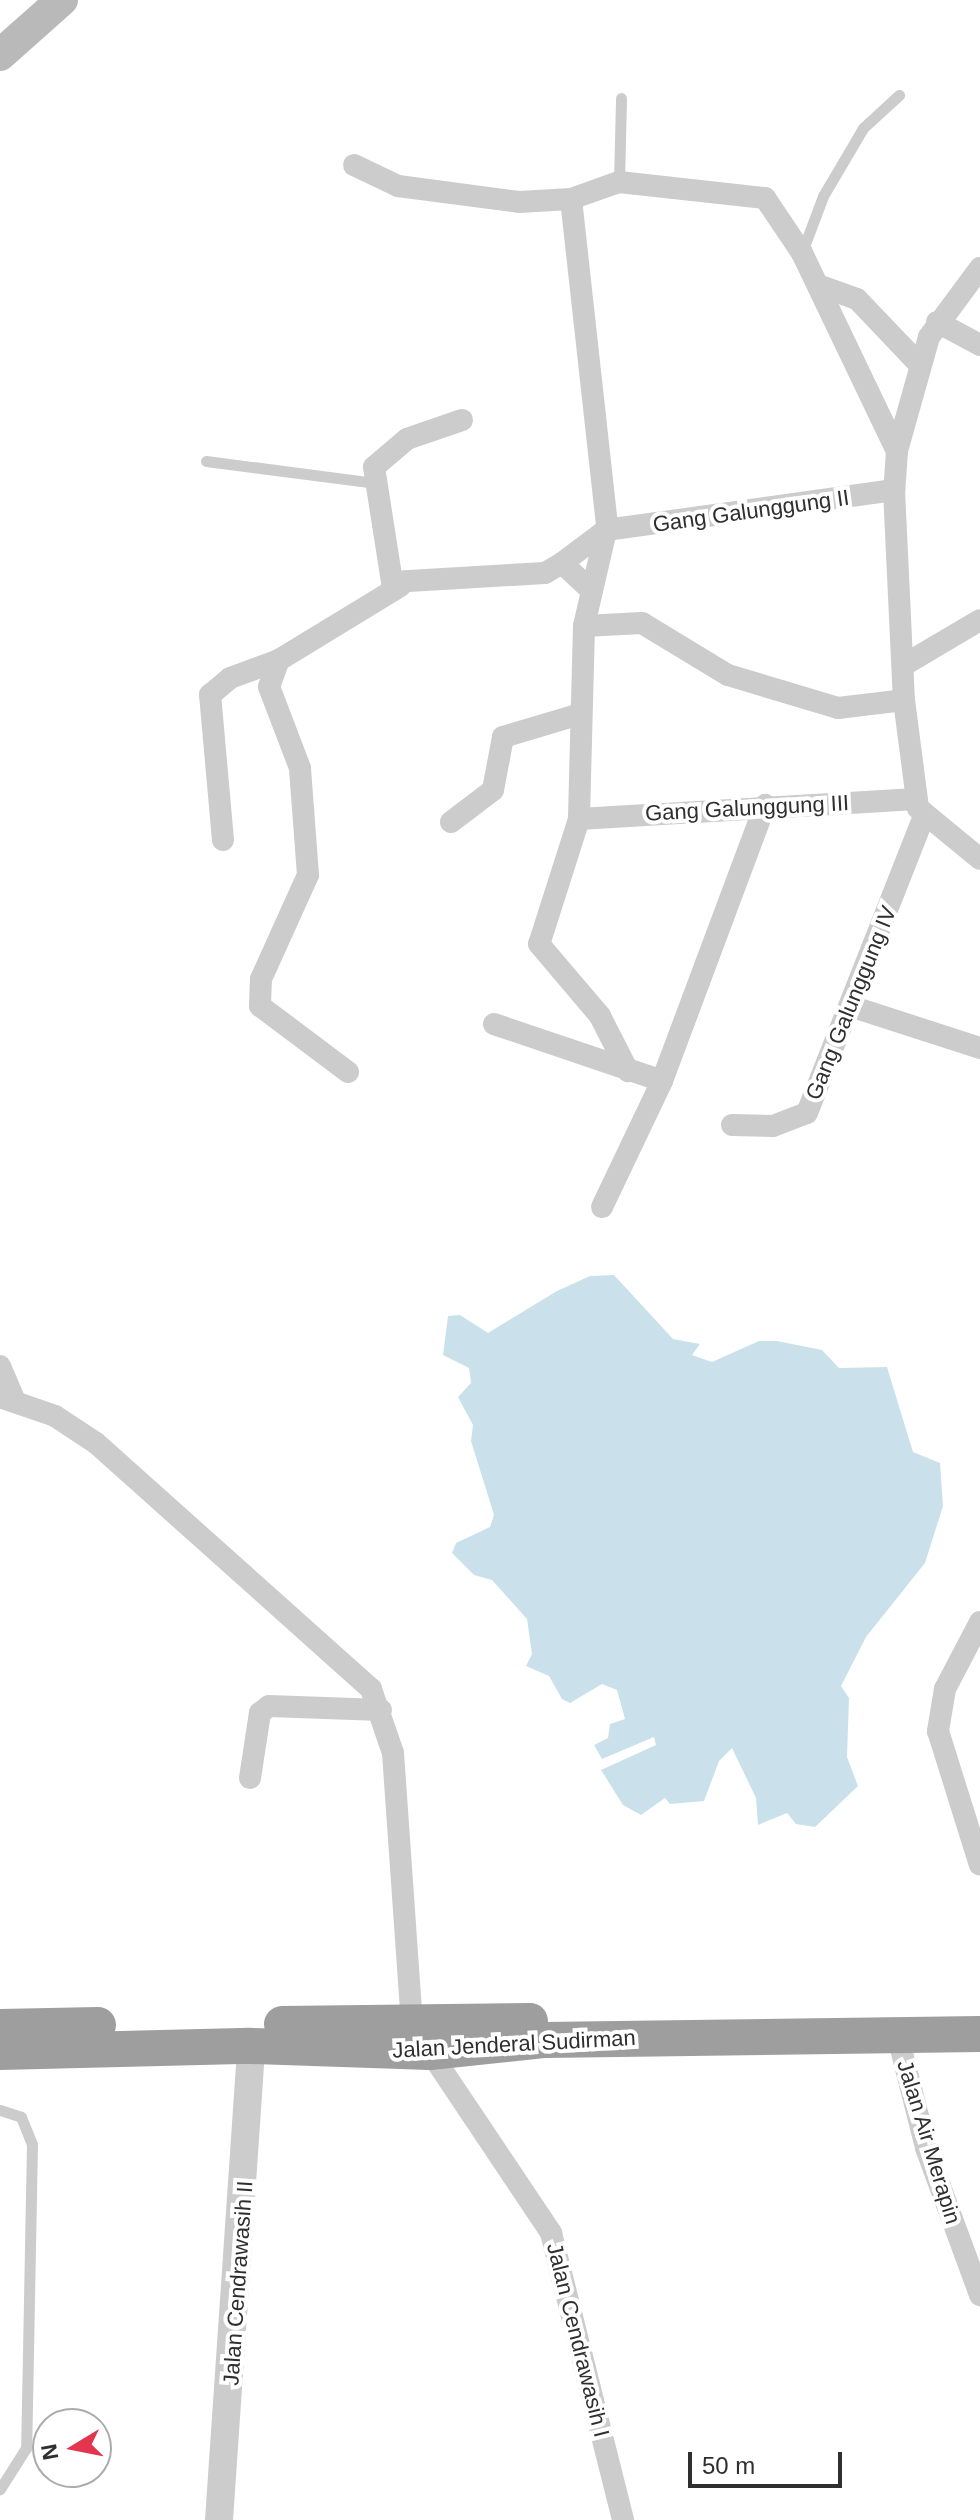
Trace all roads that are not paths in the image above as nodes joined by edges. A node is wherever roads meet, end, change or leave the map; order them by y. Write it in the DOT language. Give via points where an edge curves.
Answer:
graph roads {
  1 [pos="62,0"];
  2 [pos="0,55"];
  3 [pos="899,95"];
  4 [pos="621,98"];
  5 [pos="354,165"];
  6 [pos="619,182"];
  7 [pos="571,199"];
  8 [pos="802,253"];
  9 [pos="980,268"];
  10 [pos="818,285"];
  11 [pos="937,322"];
  12 [pos="980,345"];
  13 [pos="919,364"];
  14 [pos="462,420"];
  15 [pos="897,451"];
  16 [pos="206,461"];
  17 [pos="375,483"];
  18 [pos="894,490"];
  19 [pos="606,530"];
  20 [pos="562,563"];
  21 [pos="400,586"];
  22 [pos="590,589"];
  23 [pos="980,620"];
  24 [pos="584,626"];
  25 [pos="279,660"];
  26 [pos="904,665"];
  27 [pos="904,700"];
  28 [pos="577,715"];
  29 [pos="765,805"];
  30 [pos="919,809"];
  31 [pos="579,819"];
  32 [pos="451,822"];
  33 [pos="223,840"];
  34 [pos="980,859"];
  35 [pos="850,1006"];
  36 [pos="494,1024"];
  37 [pos="980,1048"];
  38 [pos="628,1071"];
  39 [pos="348,1072"];
  40 [pos="662,1081"];
  41 [pos="732,1125"];
  42 [pos="602,1207"];
  43 [pos="0,1366"];
  44 [pos="7,1397"];
  45 [pos="980,1622"];
  46 [pos="381,1710"];
  47 [pos="250,1778"];
  48 [pos="980,1865"];
  49 [pos="980,2013"];
  50 [pos="0,2027"];
  51 [pos="545,2031"];
  52 [pos="897,2033"];
  53 [pos="980,2034"];
  54 [pos="421,2037"];
  55 [pos="251,2046"];
  56 [pos="0,2052"];
  57 [pos="0,2110"];
  58 [pos="980,2295"];
  59 [pos="0,2489"];
  60 [pos="219,2520"];
  61 [pos="623,2520"];
  1 -- 2 [label="main road"];
  3 -- 8 [label="lane" via="863,128 823,196"];
  4 -- 6 [label="lane"];
  5 -- 7 [label="street" via="398,186 519,202"];
  6 -- 7 [label="street"];
  6 -- 8 [label="street" via="752,192 780,211"];
  7 -- 19 [label="street"];
  8 -- 10 [label="street"];
  9 -- 11 [label="street"];
  10 -- 13 [label="street" via="857,299"];
  10 -- 15 [label="street"];
  11 -- 12 [label="street"];
  11 -- 13 [label="street"];
  13 -- 15 [label="street"];
  14 -- 17 [label="street" via="383,455"];
  15 -- 18 [label="street"];
  16 -- 17 [label="lane"];
  17 -- 21 [label="street" via="389,575"];
  18 -- 19 [label="street, Gang Galunggung II"];
  18 -- 26 [label="street"];
  19 -- 20 [label="street"];
  19 -- 22 [label="street"];
  20 -- 21 [label="street" via="545,573 457,573"];
  20 -- 22 [label="street"];
  21 -- 25 [label="street"];
  22 -- 24 [label="street"];
  23 -- 26 [label="street"];
  24 -- 27 [label="street" via="642,623 728,675 838,708"];
  24 -- 28 [label="street"];
  25 -- 33 [label="street" via="230,678 210,695"];
  25 -- 39 [label="street" via="269,687 300,768 308,875 261,979 260,1006"];
  26 -- 27 [label="street"];
  27 -- 30 [label="street"];
  28 -- 31 [label="street"];
  28 -- 32 [label="street" via="503,737 493,790"];
  29 -- 30 [label="street, Gang Galunggung III"];
  29 -- 31 [label="street, Gang Galunggung III"];
  29 -- 40 [label="street"];
  30 -- 34 [label="street"];
  30 -- 35 [label="street, Gang Galunggung IV"];
  31 -- 38 [label="street" via="540,951 600,1016"];
  35 -- 37 [label="street"];
  35 -- 41 [label="street, Gang Galunggung IV" via="800,1120"];
  36 -- 38 [label="street"];
  38 -- 40 [label="street"];
  40 -- 42 [label="street"];
  43 -- 44 [label="street"];
  44 -- 46 [label="street" via="96,1443 298,1620 371,1689"];
  45 -- 48 [label="street" via="945,1689 938,1731"];
  46 -- 47 [label="street" via="269,1706 260,1713"];
  46 -- 54 [label="street" via="393,1753"];
  49 -- 51 [label="highway, Jalan Jenderal Sudirman"];
  50 -- 54 [label="highway, Jalan Jenderal Sudirman"];
  51 -- 52 [label="highway, Jalan Jenderal Sudirman"];
  51 -- 54 [label="highway, Jalan Jenderal Sudirman"];
  52 -- 53 [label="highway, Jalan Jenderal Sudirman"];
  52 -- 58 [label="street, Jalan Air Merapin" via="926,2148"];
  54 -- 55 [label="highway, Jalan Jenderal Sudirman"];
  54 -- 61 [label="street, Jalan Cendrawasih I" via="551,2233"];
  55 -- 56 [label="highway, Jalan Jenderal Sudirman"];
  55 -- 60 [label="street, Jalan Cendrawasih II"];
  57 -- 59 [label="lane" via="21,2117 32,2144 26,2448"];
}
